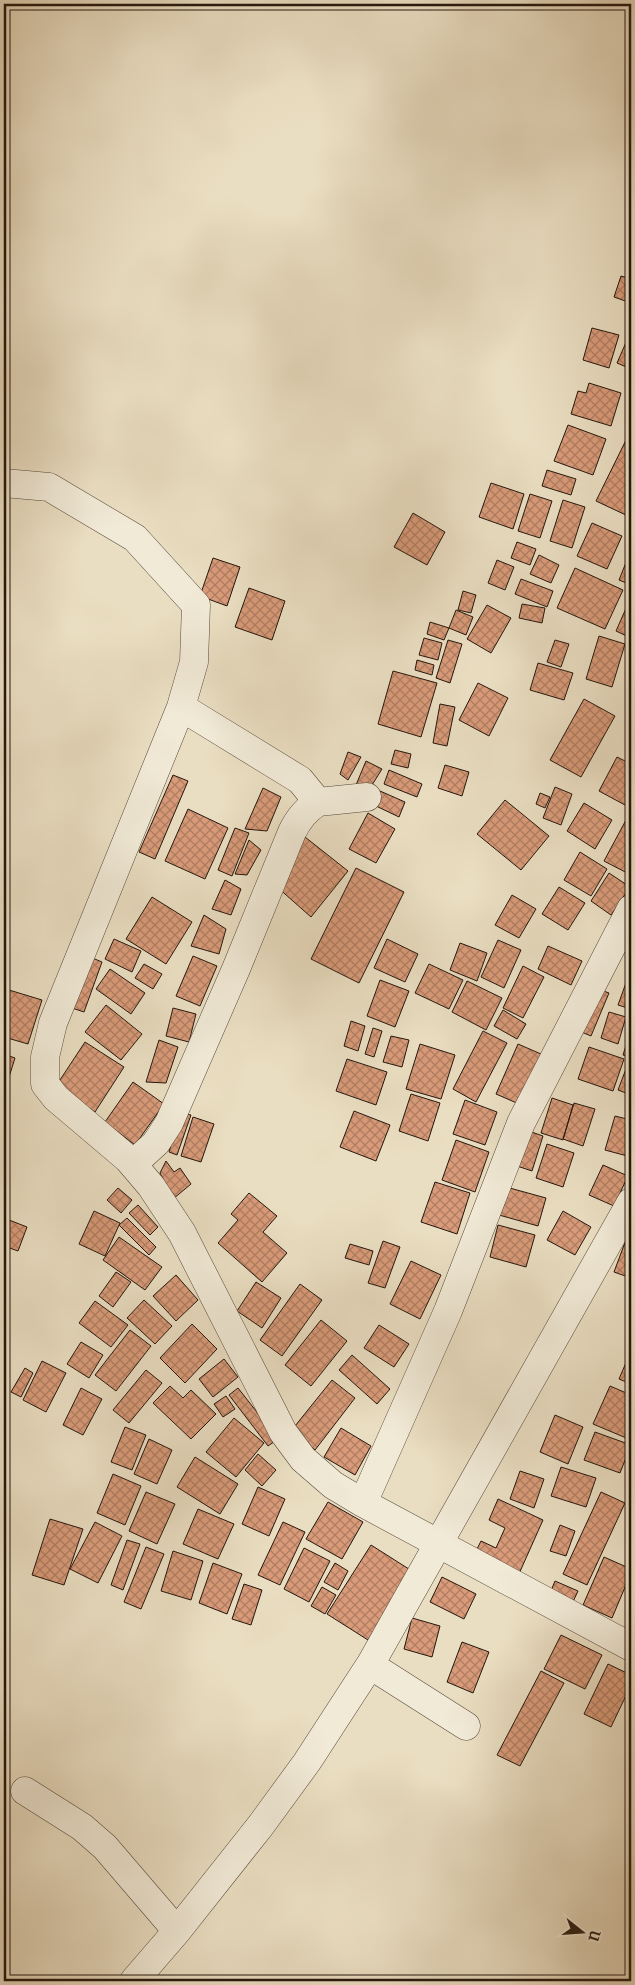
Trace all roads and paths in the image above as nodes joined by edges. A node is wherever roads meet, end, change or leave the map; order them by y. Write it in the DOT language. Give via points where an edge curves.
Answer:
graph roads {
  1 [pos="4,483"];
  2 [pos="181,707"];
  3 [pos="367,796"];
  4 [pos="318,802"];
  5 [pos="631,909"];
  6 [pos="133,1164"];
  7 [pos="631,1202"];
  8 [pos="363,1503"];
  9 [pos="439,1543"];
  10 [pos="631,1647"];
  11 [pos="370,1666"];
  12 [pos="466,1726"];
  13 [pos="25,1791"];
  14 [pos="177,1931"];
  15 [pos="134,1981"];
  1 -- 2 [label="street" via="49,487 135,538 196,605 194,662"];
  2 -- 4 [label="street" via="300,780"];
  2 -- 6 [label="street" via="53,1023 45,1057 46,1084 56,1098"];
  3 -- 4 [label="street"];
  4 -- 6 [label="street" via="298,819 169,1123 156,1143"];
  5 -- 8 [label="street" via="521,1123 448,1311"];
  6 -- 8 [label="street" via="182,1233 284,1432 303,1459 333,1485"];
  7 -- 9 [label="street"];
  8 -- 9 [label="street"];
  9 -- 10 [label="street"];
  9 -- 11 [label="street"];
  11 -- 12 [label="street"];
  11 -- 14 [label="street" via="296,1778"];
  13 -- 14 [label="street" via="82,1827 105,1847"];
  14 -- 15 [label="street"];
}
